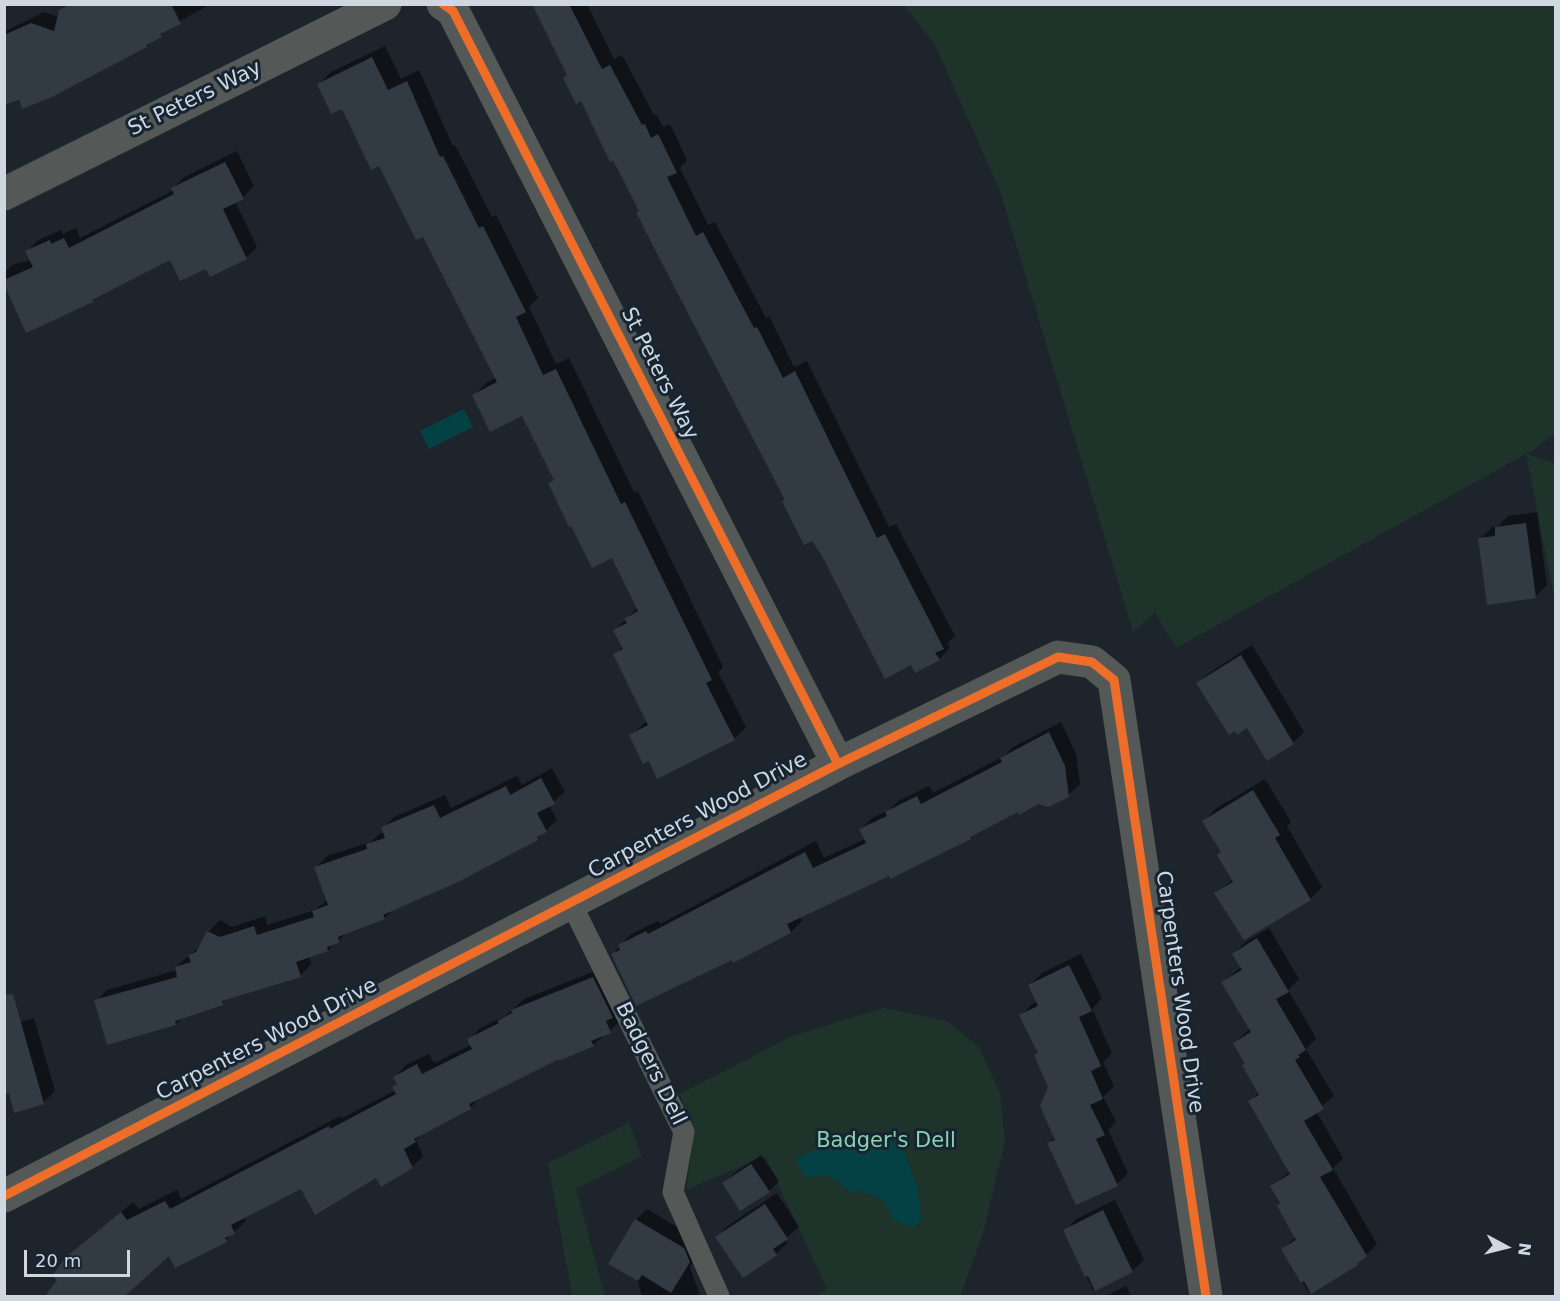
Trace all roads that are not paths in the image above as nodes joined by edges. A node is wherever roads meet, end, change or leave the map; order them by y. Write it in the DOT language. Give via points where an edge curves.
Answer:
graph roads {
  1 [pos="385,4"];
  2 [pos="443,4"];
  3 [pos="4,194"];
  4 [pos="838,764"];
  5 [pos="571,903"];
  6 [pos="4,1196"];
  7 [pos="719,1296"];
  8 [pos="1206,1296"];
  1 -- 3 [label="street, St Peters Way"];
  2 -- 4 [label="street, St Peters Way" via="453,11"];
  4 -- 5 [label="street, Carpenters Wood Drive"];
  4 -- 8 [label="street, Carpenters Wood Drive" via="1058,657 1092,662 1114,680"];
  5 -- 6 [label="street, Carpenters Wood Drive"];
  5 -- 7 [label="lane, Badgers Dell" via="684,1132 673,1192"];
}
